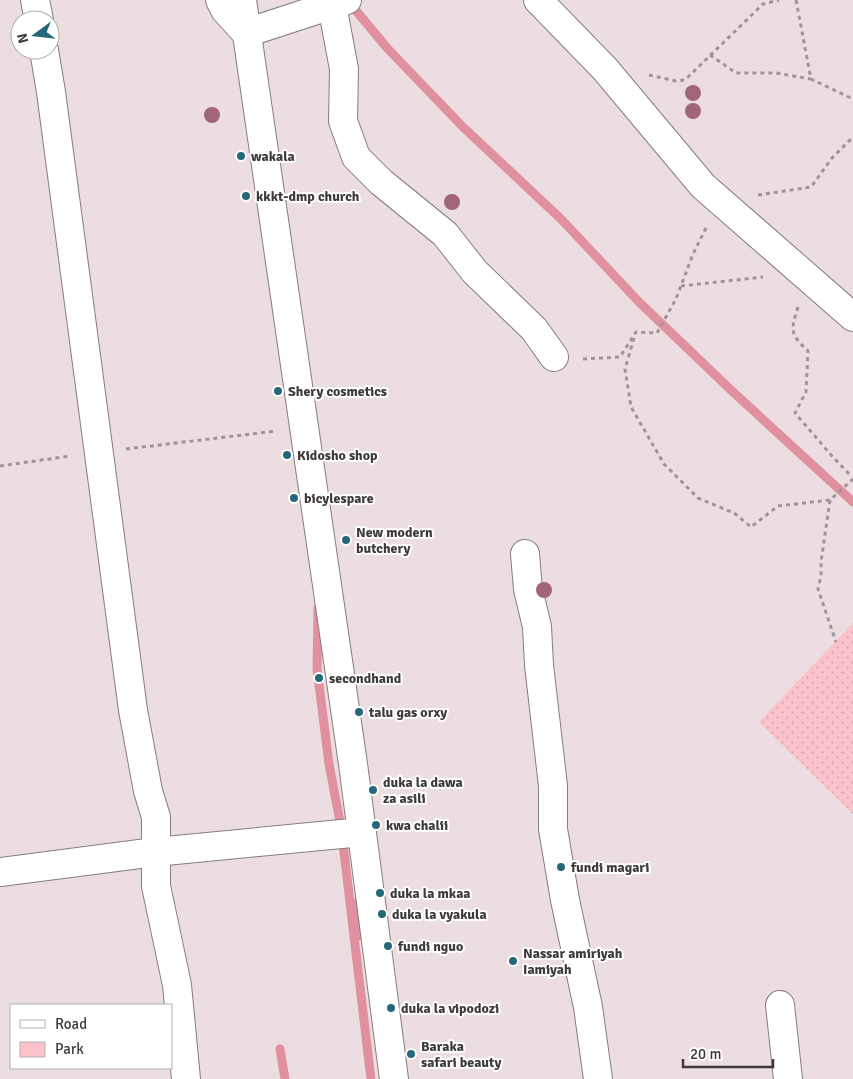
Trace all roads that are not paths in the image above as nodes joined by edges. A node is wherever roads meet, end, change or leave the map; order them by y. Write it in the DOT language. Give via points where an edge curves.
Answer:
graph roads {
  1 [pos="220,0"];
  2 [pos="242,0"];
  3 [pos="538,0"];
  4 [pos="339,3"];
  5 [pos="246,33"];
  6 [pos="46,60"];
  7 [pos="853,317"];
  8 [pos="554,358"];
  9 [pos="525,554"];
  10 [pos="362,832"];
  11 [pos="155,852"];
  12 [pos="0,872"];
  13 [pos="780,1005"];
  14 [pos="186,1079"];
  15 [pos="394,1079"];
  16 [pos="598,1079"];
  17 [pos="788,1079"];
  1 -- 5 [label="street"];
  2 -- 5 [label="street"];
  3 -- 7 [label="street" via="605,69 703,186"];
  4 -- 5 [label="street"];
  4 -- 8 [label="street" via="344,69 343,121 356,157 381,182 445,234 475,272 534,329"];
  5 -- 10 [label="street"];
  6 -- 11 [label="street" via="134,710 148,791 156,816"];
  9 -- 16 [label="street" via="528,589 537,627 553,786 554,829 565,900 588,1007"];
  10 -- 11 [label="street"];
  10 -- 15 [label="street"];
  11 -- 12 [label="street"];
  11 -- 14 [label="street" via="156,886 177,985"];
  13 -- 17 [label="street"];
}
